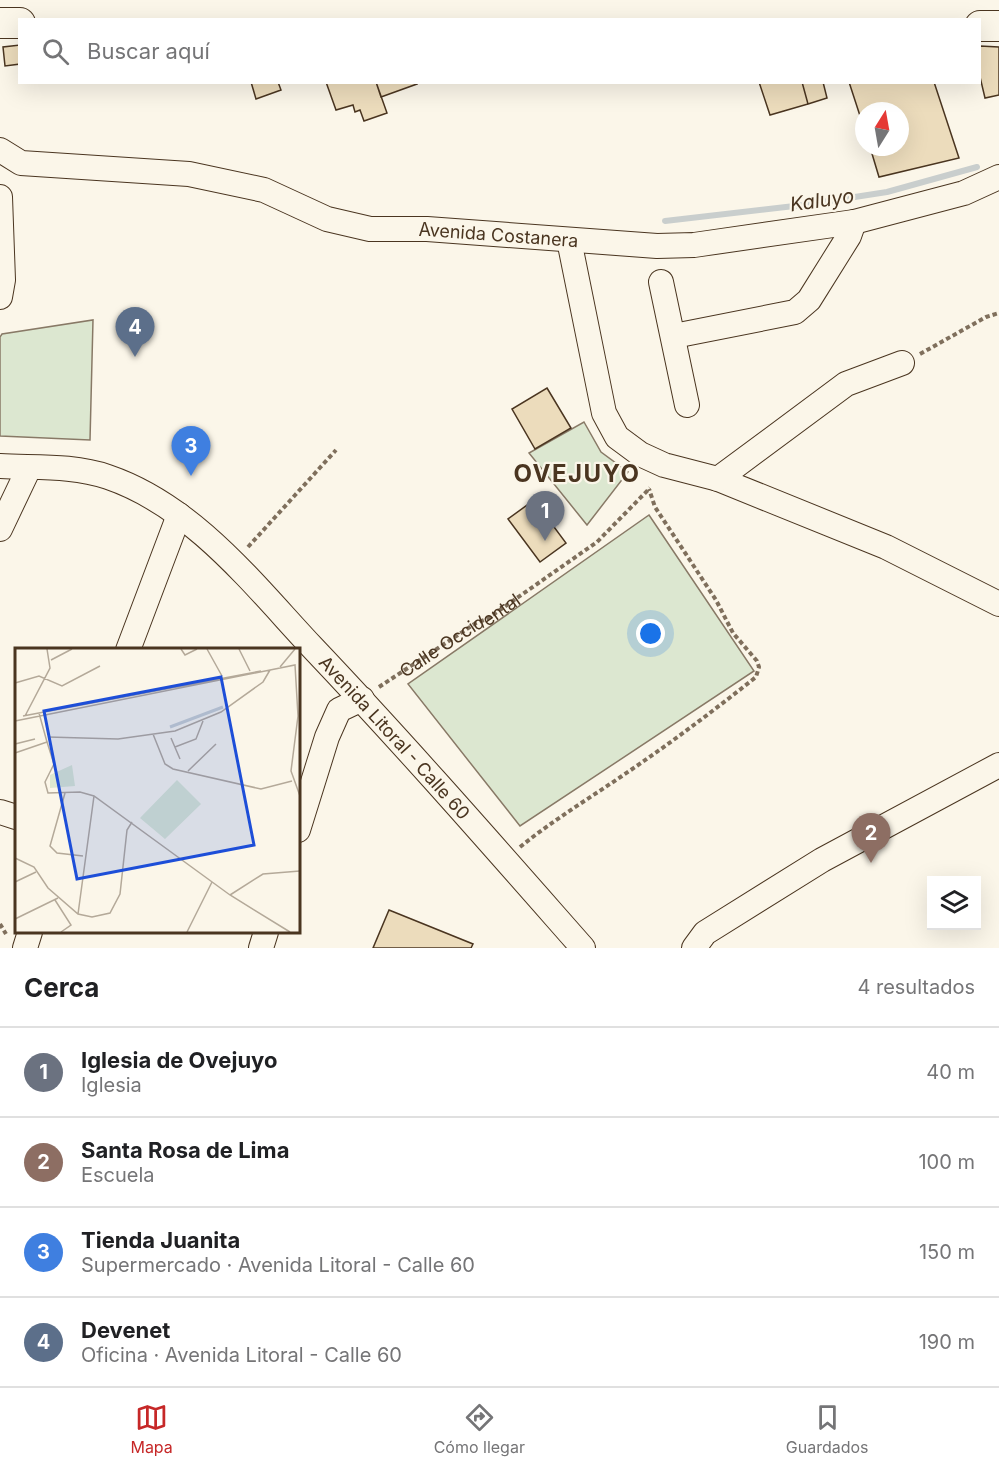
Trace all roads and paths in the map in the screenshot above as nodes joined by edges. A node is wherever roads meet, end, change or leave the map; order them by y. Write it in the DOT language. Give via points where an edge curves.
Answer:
graph roads {
  1 [pos="0,22"];
  2 [pos="18,23"];
  3 [pos="981,26"];
  4 [pos="999,27"];
  5 [pos="0,150"];
  6 [pos="999,177"];
  7 [pos="0,197"];
  8 [pos="854,222"];
  9 [pos="569,240"];
  10 [pos="661,282"];
  11 [pos="0,297"];
  12 [pos="999,313"];
  13 [pos="674,336"];
  14 [pos="902,363"];
  15 [pos="687,405"];
  16 [pos="336,450"];
  17 [pos="0,465"];
  18 [pos="664,465"];
  19 [pos="29,468"];
  20 [pos="718,479"];
  21 [pos="649,489"];
  22 [pos="179,515"];
  23 [pos="0,529"];
  24 [pos="233,563"];
  25 [pos="999,604"];
  26 [pos="129,648"];
  27 [pos="362,699"];
  28 [pos="999,765"];
  29 [pos="0,812"];
  30 [pos="15,817"];
  31 [pos="300,824"];
  32 [pos="506,861"];
  33 [pos="30,933"];
  34 [pos="266,933"];
  35 [pos="25,948"];
  36 [pos="261,948"];
  37 [pos="583,948"];
  38 [pos="694,948"];
  1 -- 2 [label="main road"];
  3 -- 4 [label="main road"];
  5 -- 9 [label="street, Avenida Costanera" via="21,163 199,176 264,190 327,219 370,230 427,229"];
  6 -- 8 [label="street, Avenida Costanera" via="964,193"];
  7 -- 11 [label="street"];
  8 -- 9 [label="street, Avenida Costanera" via="694,245"];
  8 -- 13 [label="street" via="809,300 795,312"];
  9 -- 18 [label="street" via="604,413 617,437"];
  10 -- 13 [label="street"];
  12 -- 14 [label="path"];
  13 -- 15 [label="street"];
  14 -- 20 [label="street" via="846,384"];
  16 -- 24 [label="path"];
  17 -- 19 [label="street, Avenida Litoral - Calle 60"];
  18 -- 20 [label="street"];
  18 -- 21 [label="path, Calle Occidental"];
  19 -- 22 [label="street, Avenida Litoral - Calle 60" via="75,468 108,477"];
  19 -- 23 [label="street"];
  20 -- 25 [label="street" via="886,547"];
  21 -- 27 [label="path, Calle Occidental" via="597,542"];
  21 -- 32 [label="path" via="655,507 733,633 757,661 758,673 725,702 540,832"];
  22 -- 24 [label="street, Avenida Litoral - Calle 60"];
  22 -- 26 [label="street"];
  24 -- 27 [label="street, Avenida Litoral - Calle 60"];
  27 -- 31 [label="street" via="339,710"];
  27 -- 32 [label="street, Avenida Litoral - Calle 60"];
  28 -- 38 [label="street" via="822,860 705,933"];
  29 -- 30 [label="street"];
  32 -- 37 [label="street, Avenida Litoral - Calle 60"];
  33 -- 35 [label="street"];
  34 -- 36 [label="street"];
}
